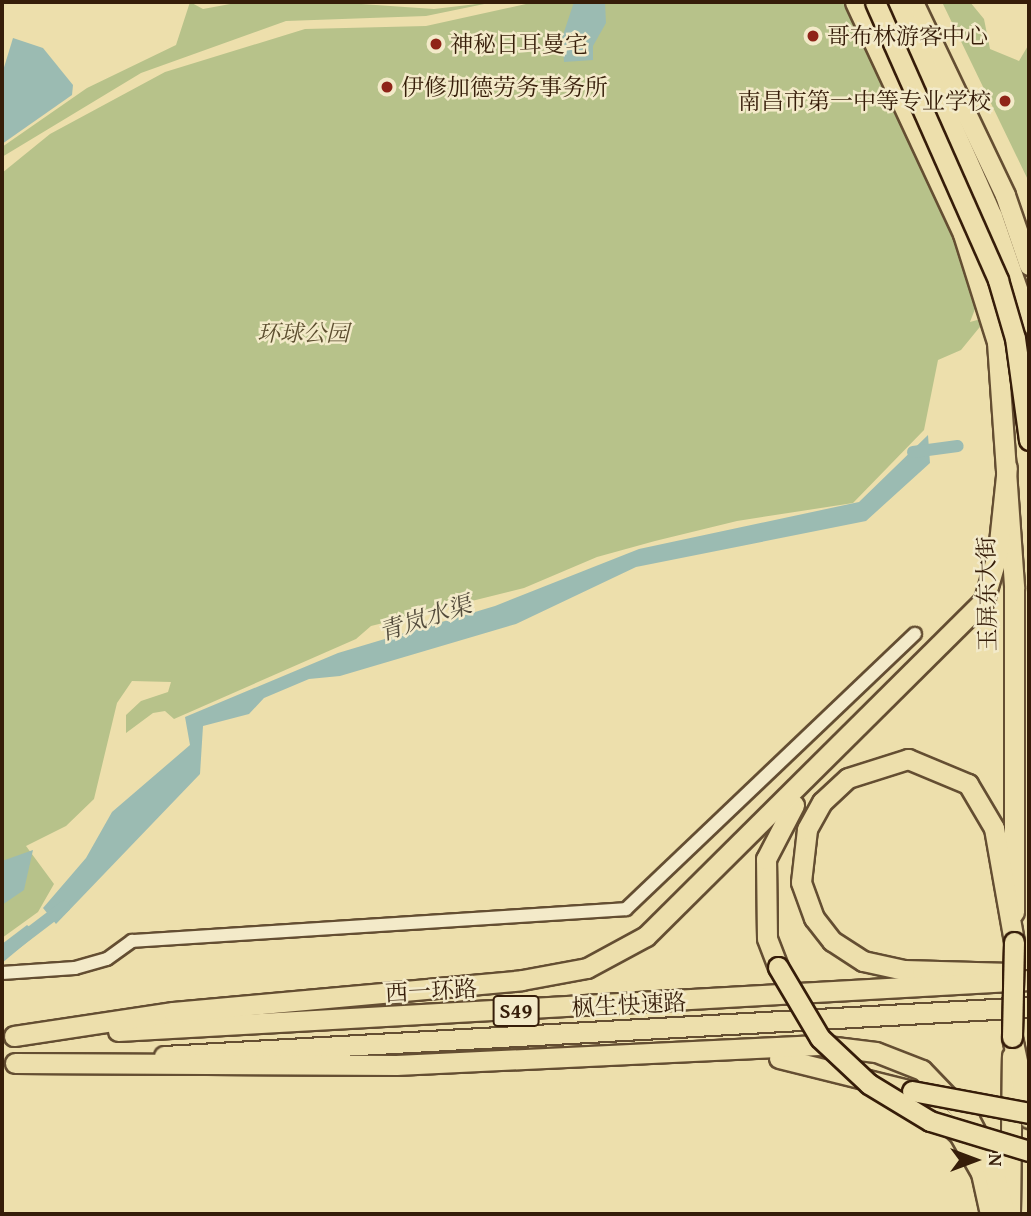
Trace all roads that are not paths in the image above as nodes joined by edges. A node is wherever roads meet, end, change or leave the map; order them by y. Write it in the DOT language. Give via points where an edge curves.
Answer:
graph roads {
  1 [pos="855,2"];
  2 [pos="875,2"];
  3 [pos="897,2"];
  4 [pos="913,2"];
  5 [pos="1029,265"];
  6 [pos="1029,323"];
  7 [pos="1029,440"];
  8 [pos="1007,467"];
  9 [pos="915,634"];
  10 [pos="828,760"];
  11 [pos="1014,942"];
  12 [pos="2,973"];
  13 [pos="1029,978"];
  14 [pos="1029,1007"];
  15 [pos="8,1036"];
  16 [pos="1012,1037"];
  17 [pos="620,1054"];
  18 [pos="8,1063"];
  19 [pos="912,1091"];
  20 [pos="1029,1116"];
  21 [pos="1029,1152"];
  22 [pos="990,1214"];
  23 [pos="1008,1214"];
  1 -- 8 [label="main road, 玉屏东大街" via="981,284 997,342"];
  2 -- 7 [label="main road, bridge" via="998,280 1015,338"];
  3 -- 6 [label="main road" via="992,216"];
  4 -- 5 [label="main road" via="1005,195"];
  8 -- 10 [label="main road" via="998,552 984,600"];
  8 -- 11 [label="main road, 玉屏东大街"];
  9 -- 12 [label="street" via="626,909 132,941 107,958 75,968"];
  10 -- 15 [label="main road" via="646,936 587,968 522,980 173,1012"];
  10 -- 21 [label="main road, bridge" via="776,830 766,859 767,938 787,991 820,1038 869,1084 930,1121"];
  11 -- 13 [label="main road" via="995,828 968,784 908,759 848,778 822,802 807,829 801,882 820,926 863,961 904,970 985,969"];
  11 -- 16 [label="main road, 玉屏东大街, bridge"];
  13 -- 15 [label="main road, 西一环路 / S49"];
  14 -- 18 [label="main road, 枫生快速路 / S49"];
  16 -- 20 [label="main road"];
  16 -- 23 [label="main road, 玉屏东大街"];
  17 -- 18 [label="main road" via="396,1065"];
  17 -- 19 [label="main road, bridge" via="800,1059"];
  17 -- 23 [label="main road, bridge" via="819,1045 876,1052 922,1070 969,1119 990,1159"];
  19 -- 20 [label="main road, bridge"];
  19 -- 22 [label="main road, bridge" via="959,1134 981,1173"];
}
